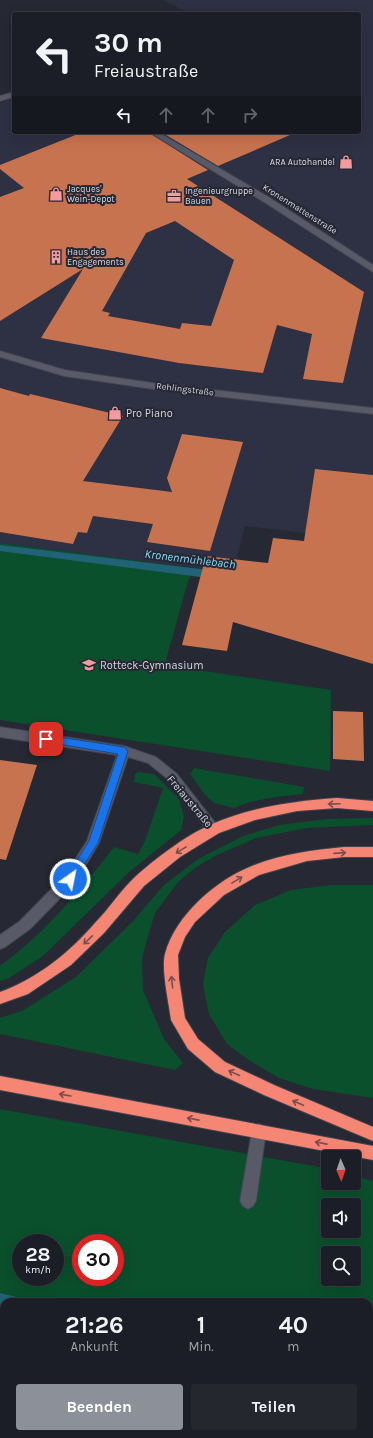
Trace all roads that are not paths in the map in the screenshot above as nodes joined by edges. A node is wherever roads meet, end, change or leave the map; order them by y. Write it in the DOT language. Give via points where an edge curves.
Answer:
graph roads {
  1 [pos="12,95"];
  2 [pos="0,99"];
  3 [pos="156,134"];
  4 [pos="373,269"];
  5 [pos="0,354"];
  6 [pos="373,411"];
  7 [pos="0,732"];
  8 [pos="124,751"];
  9 [pos="373,806"];
  10 [pos="214,829"];
  11 [pos="373,852"];
  12 [pos="0,943"];
  13 [pos="0,998"];
  14 [pos="0,1084"];
  15 [pos="259,1131"];
  16 [pos="373,1134"];
  17 [pos="373,1153"];
  18 [pos="248,1201"];
  1 -- 2 [label="street"];
  3 -- 4 [label="street, Kronenmattenstraße" via="267,200"];
  5 -- 6 [label="street, Rehlingstraße" via="64,373 153,386"];
  7 -- 8 [label="street, Freiaustraße"];
  8 -- 10 [label="street, Freiaustraße" via="152,760 173,778"];
  8 -- 12 [label="street" via="93,843 70,879 25,925"];
  9 -- 10 [label="highway, one-way" via="336,803 297,806 254,815"];
  10 -- 13 [label="highway, one-way" via="175,853 139,882 99,929 66,961 23,990"];
  16 -- 11 [label="highway, one-way" via="220,1067 193,1044 178,1020 171,955 179,934 190,918 219,892 255,870 307,856"];
  15 -- 14 [label="highway, one-way"];
  17 -- 15 [label="highway, one-way"];
  15 -- 18 [label="street"];
}
